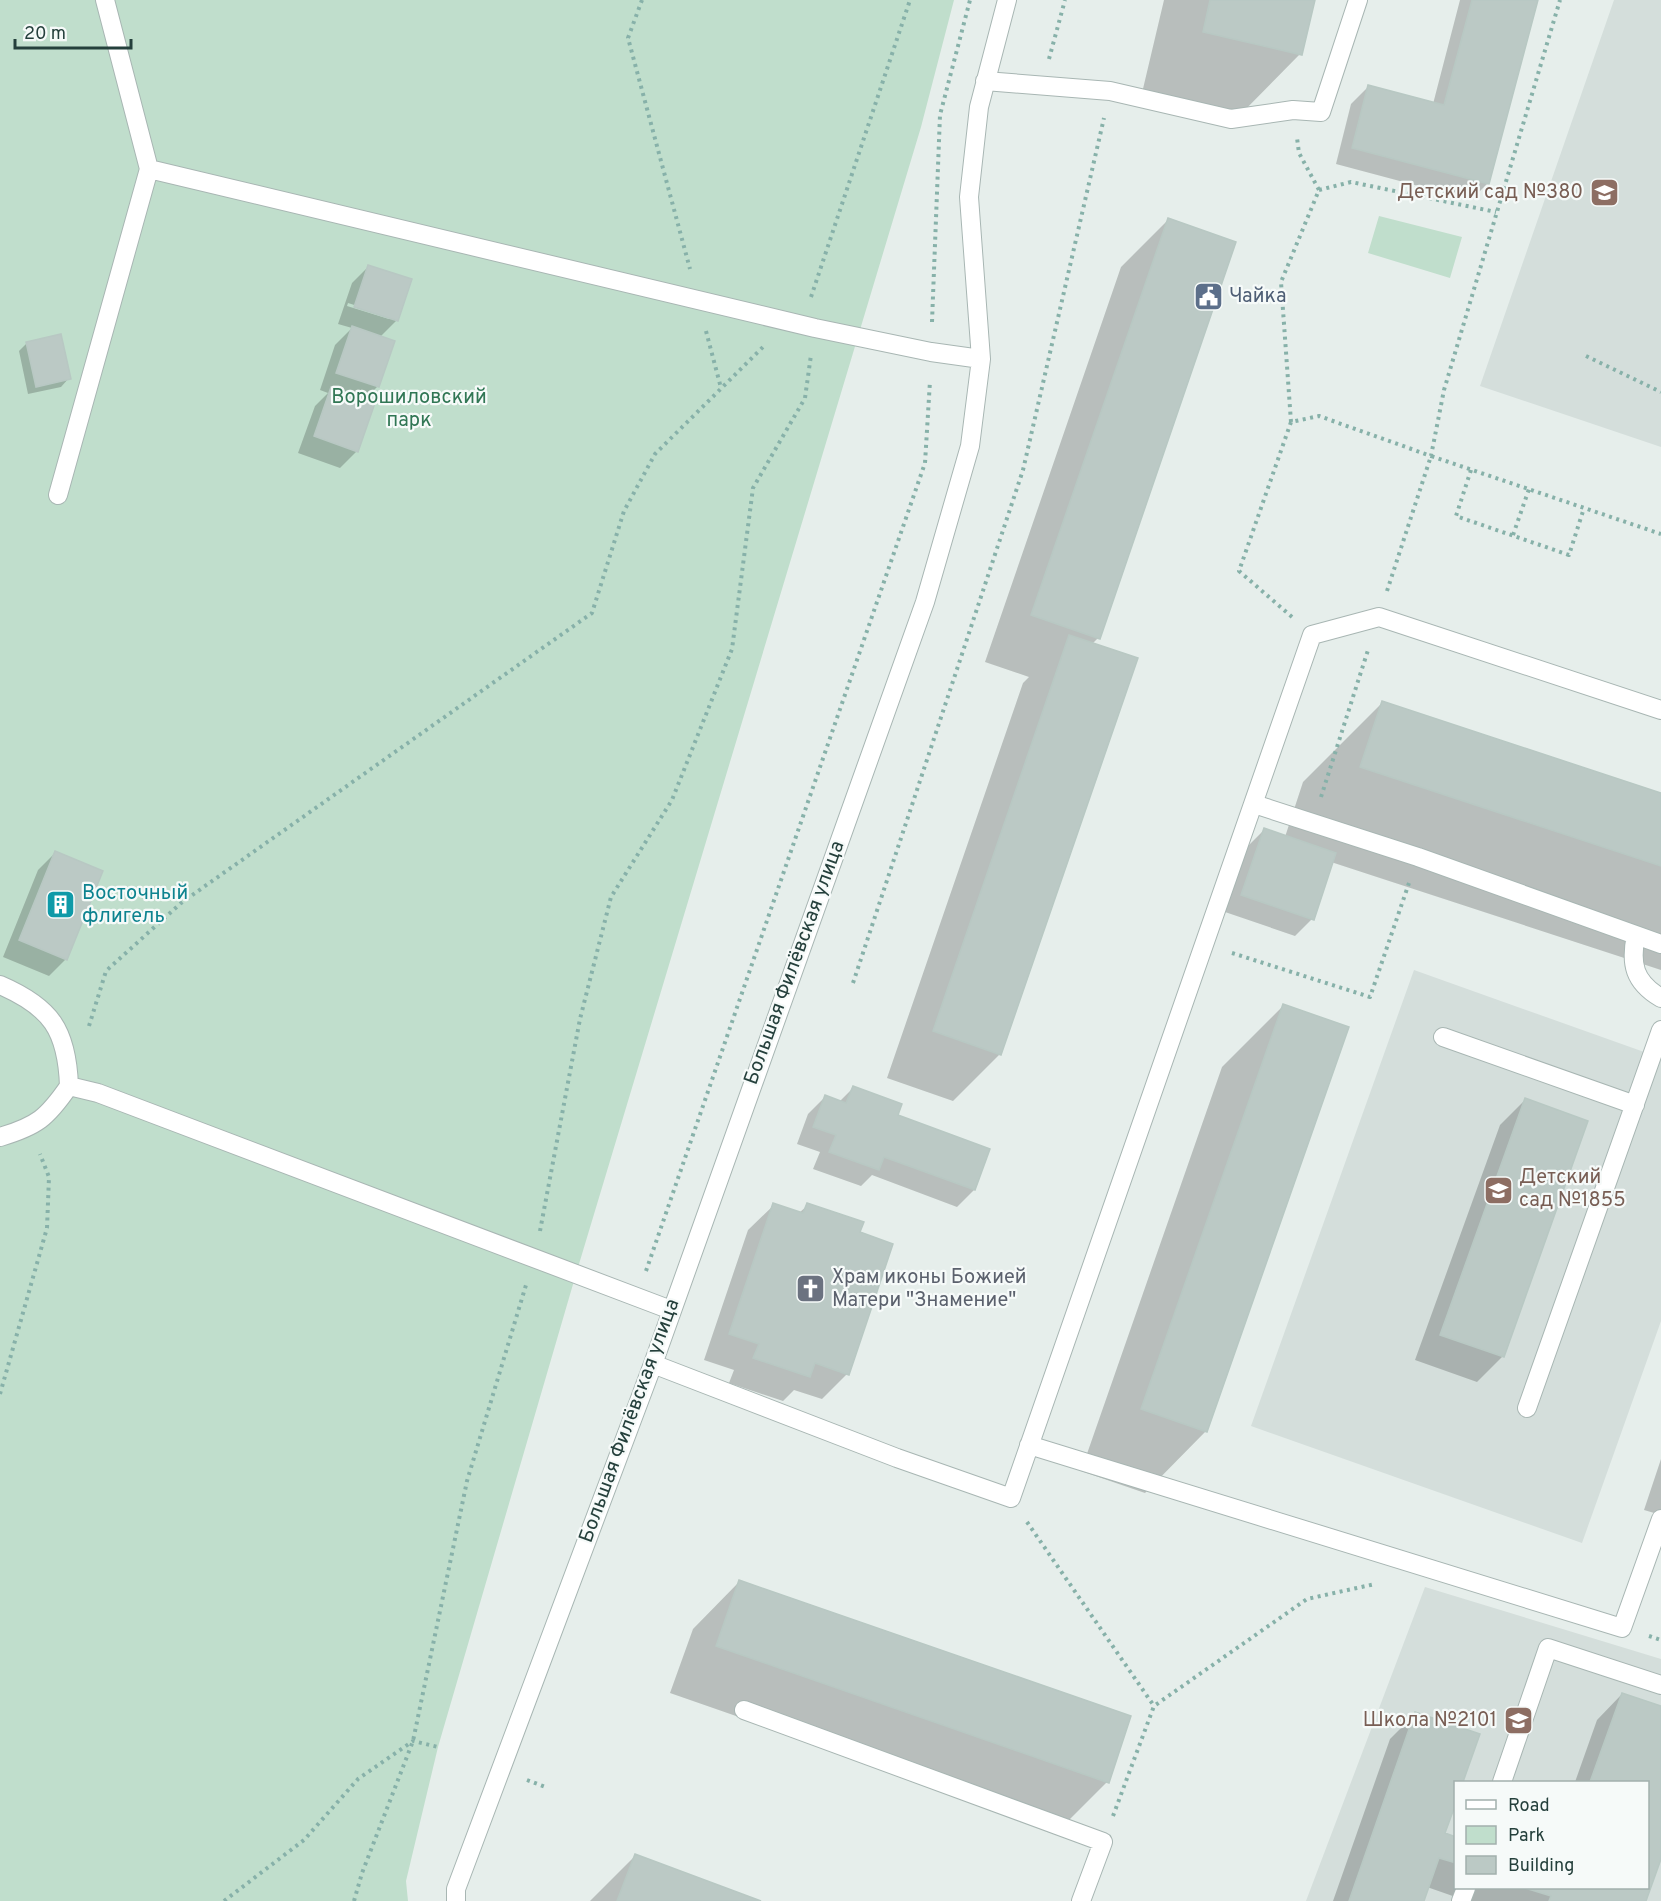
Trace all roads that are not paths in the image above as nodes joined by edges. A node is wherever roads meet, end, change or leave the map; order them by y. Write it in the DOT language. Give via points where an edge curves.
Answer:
graph roads {
  1 [pos="105,0"];
  2 [pos="1006,0"];
  3 [pos="1358,0"];
  4 [pos="985,81"];
  5 [pos="149,169"];
  6 [pos="981,359"];
  7 [pos="58,495"];
  8 [pos="1661,710"];
  9 [pos="1254,804"];
  10 [pos="1636,935"];
  11 [pos="1661,944"];
  12 [pos="0,985"];
  13 [pos="1661,998"];
  14 [pos="1661,1030"];
  15 [pos="1443,1037"];
  16 [pos="69,1086"];
  17 [pos="1635,1105"];
  18 [pos="0,1137"];
  19 [pos="671,1310"];
  20 [pos="653,1364"];
  21 [pos="1527,1408"];
  22 [pos="1029,1445"];
  23 [pos="1661,1520"];
  24 [pos="1661,1685"];
  25 [pos="744,1710"];
  26 [pos="1502,1781"];
  27 [pos="456,1901"];
  28 [pos="1081,1901"];
  1 -- 5 [label="street"];
  2 -- 4 [label="street, Большая Филёвская улица"];
  3 -- 4 [label="street" via="1321,112 1293,110 1231,119 1110,91"];
  4 -- 6 [label="street, Большая Филёвская улица" via="969,197"];
  5 -- 6 [label="street" via="815,328"];
  5 -- 7 [label="street"];
  6 -- 19 [label="street, Большая Филёвская улица" via="970,446 925,602"];
  8 -- 9 [label="street" via="1379,617 1312,635"];
  9 -- 10 [label="street" via="1418,857"];
  9 -- 22 [label="street"];
  10 -- 11 [label="street"];
  10 -- 13 [label="street" via="1632,955 1636,975"];
  12 -- 16 [label="street" via="42,1009 59,1032 68,1057"];
  14 -- 17 [label="street"];
  15 -- 17 [label="street"];
  16 -- 18 [label="street" via="54,1107 31,1127"];
  16 -- 19 [label="street"];
  17 -- 21 [label="street"];
  19 -- 20 [label="street, Большая Филёвская улица"];
  20 -- 22 [label="street" via="1011,1498"];
  20 -- 27 [label="street, Большая Филёвская улица" via="456,1889"];
  22 -- 23 [label="street" via="1622,1628"];
  24 -- 26 [label="street" via="1548,1648"];
  25 -- 28 [label="street" via="1103,1842"];
}
